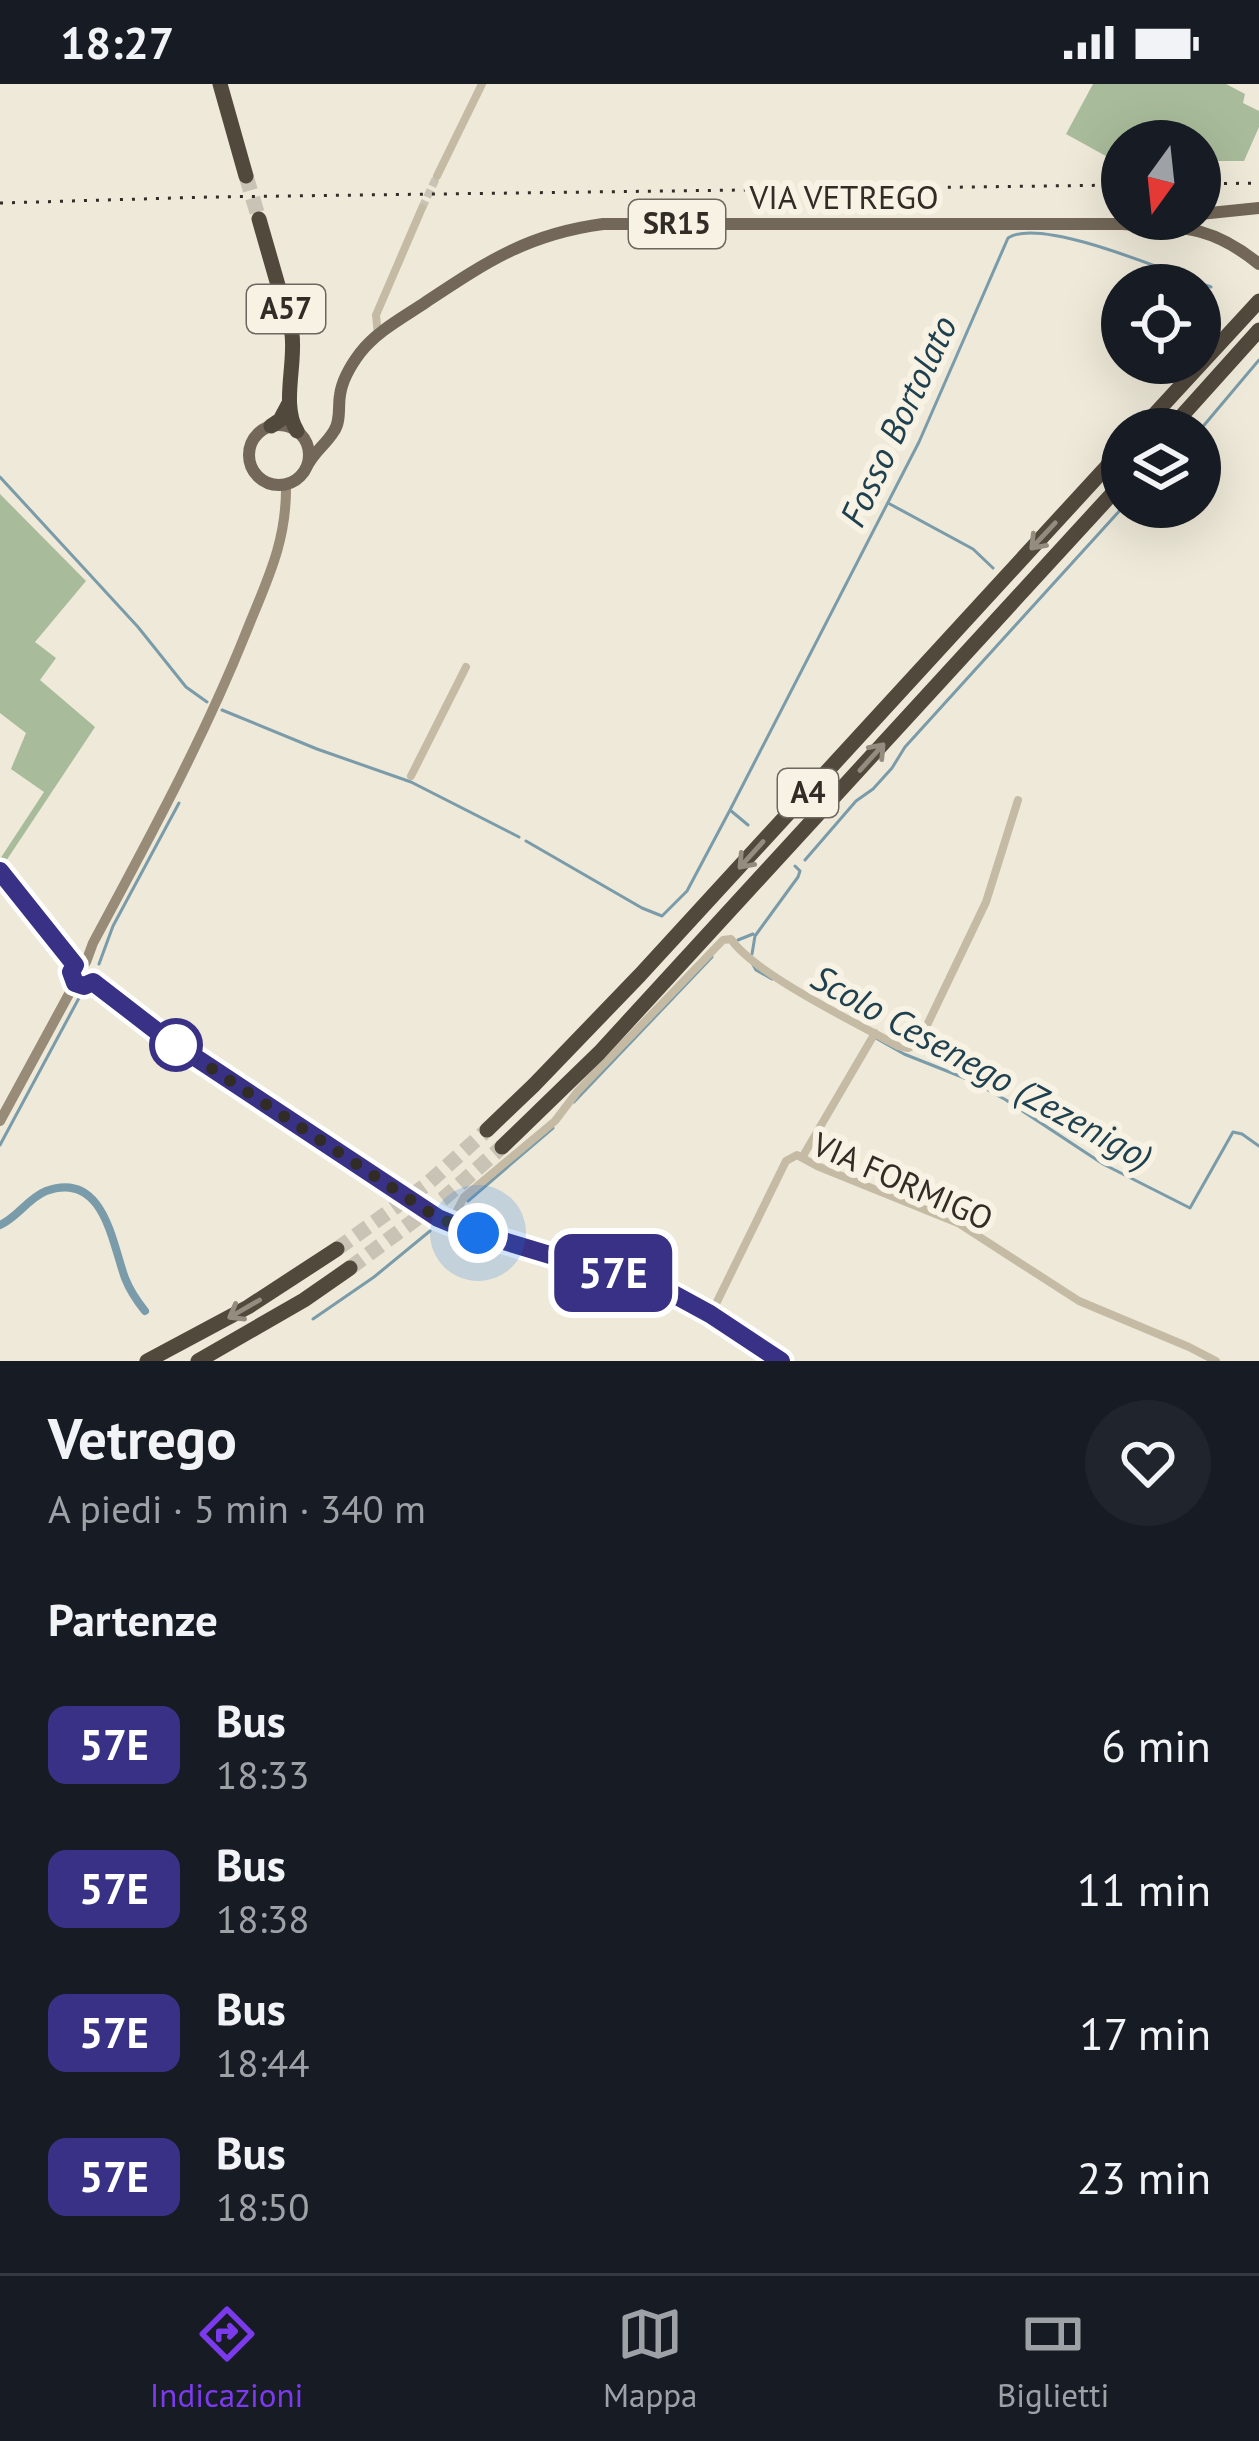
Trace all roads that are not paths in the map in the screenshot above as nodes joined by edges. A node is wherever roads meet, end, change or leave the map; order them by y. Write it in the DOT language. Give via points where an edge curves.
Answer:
graph roads {
  1 [pos="220,84"];
  2 [pos="482,84"];
  3 [pos="247,176"];
  4 [pos="437,176"];
  5 [pos="422,208"];
  6 [pos="1259,208"];
  7 [pos="1221,212"];
  8 [pos="259,219"];
  9 [pos="1101,224"];
  10 [pos="1221,239"];
  11 [pos="1259,265"];
  12 [pos="1259,301"];
  13 [pos="1259,330"];
  14 [pos="378,335"];
  15 [pos="289,403"];
  16 [pos="1160,408"];
  17 [pos="1189,408"];
  18 [pos="271,426"];
  19 [pos="299,433"];
  20 [pos="328,437"];
  21 [pos="306,468"];
  22 [pos="1101,473"];
  23 [pos="286,485"];
  24 [pos="1101,506"];
  25 [pos="466,667"];
  26 [pos="411,776"];
  27 [pos="1018,800"];
  28 [pos="0,871"];
  29 [pos="81,963"];
  30 [pos="93,982"];
  31 [pos="75,983"];
  32 [pos="873,1036"];
  33 [pos="0,1121"];
  34 [pos="487,1130"];
  35 [pos="502,1147"];
  36 [pos="803,1156"];
  37 [pos="450,1224"];
  38 [pos="337,1249"];
  39 [pos="350,1268"];
  40 [pos="710,1314"];
  41 [pos="147,1361"];
  42 [pos="198,1361"];
  43 [pos="781,1361"];
  44 [pos="1216,1361"];
  1 -- 3 [label="highway"];
  2 -- 4 [label="street"];
  5 -- 14 [label="street, VIA VETREGO" via="376,315"];
  6 -- 7 [label="main road"];
  8 -- 15 [label="highway, A57" via="292,334"];
  9 -- 14 [label="main road, VIA VETREGO / SR15" via="574,228 495,256"];
  10 -- 11 [label="main road, VIA VETREGO / SR15"];
  12 -- 16 [label="highway"];
  13 -- 17 [label="highway"];
  14 -- 20 [label="main road, VIA VETREGO / SR15" via="348,372"];
  15 -- 18 [label="highway"];
  15 -- 19 [label="highway, A57"];
  18 -- 19 [label="main road"];
  18 -- 23 [label="main road" via="254,438 249,459 265,482"];
  19 -- 20 [label="main road"];
  19 -- 21 [label="main road" via="308,447"];
  20 -- 21 [label="main road, VIA VETREGO"];
  21 -- 23 [label="main road, VIA VETREGO"];
  22 -- 34 [label="highway, A4, one-way" via="640,976"];
  23 -- 29 [label="main road" via="280,544 222,692"];
  35 -- 24 [label="highway, A4, one-way" via="614,1037"];
  25 -- 26 [label="street"];
  27 -- 32 [label="street" via="986,902 921,1039 905,1048"];
  28 -- 29 [label="main road"];
  29 -- 30 [label="main road" via="94,968"];
  29 -- 31 [label="main road" via="71,972"];
  30 -- 31 [label="main road"];
  30 -- 37 [label="main road"];
  31 -- 33 [label="main road"];
  32 -- 36 [label="street"];
  32 -- 37 [label="street" via="772,975 728,938 718,942 555,1121 464,1197"];
  36 -- 40 [label="street, VIA FORMIGO" via="787,1161"];
  36 -- 44 [label="street, VIA FORMIGO" via="958,1223 1079,1301"];
  37 -- 40 [label="main road" via="642,1281"];
  38 -- 41 [label="highway, one-way"];
  39 -- 42 [label="highway"];
  40 -- 43 [label="main road"];
}
